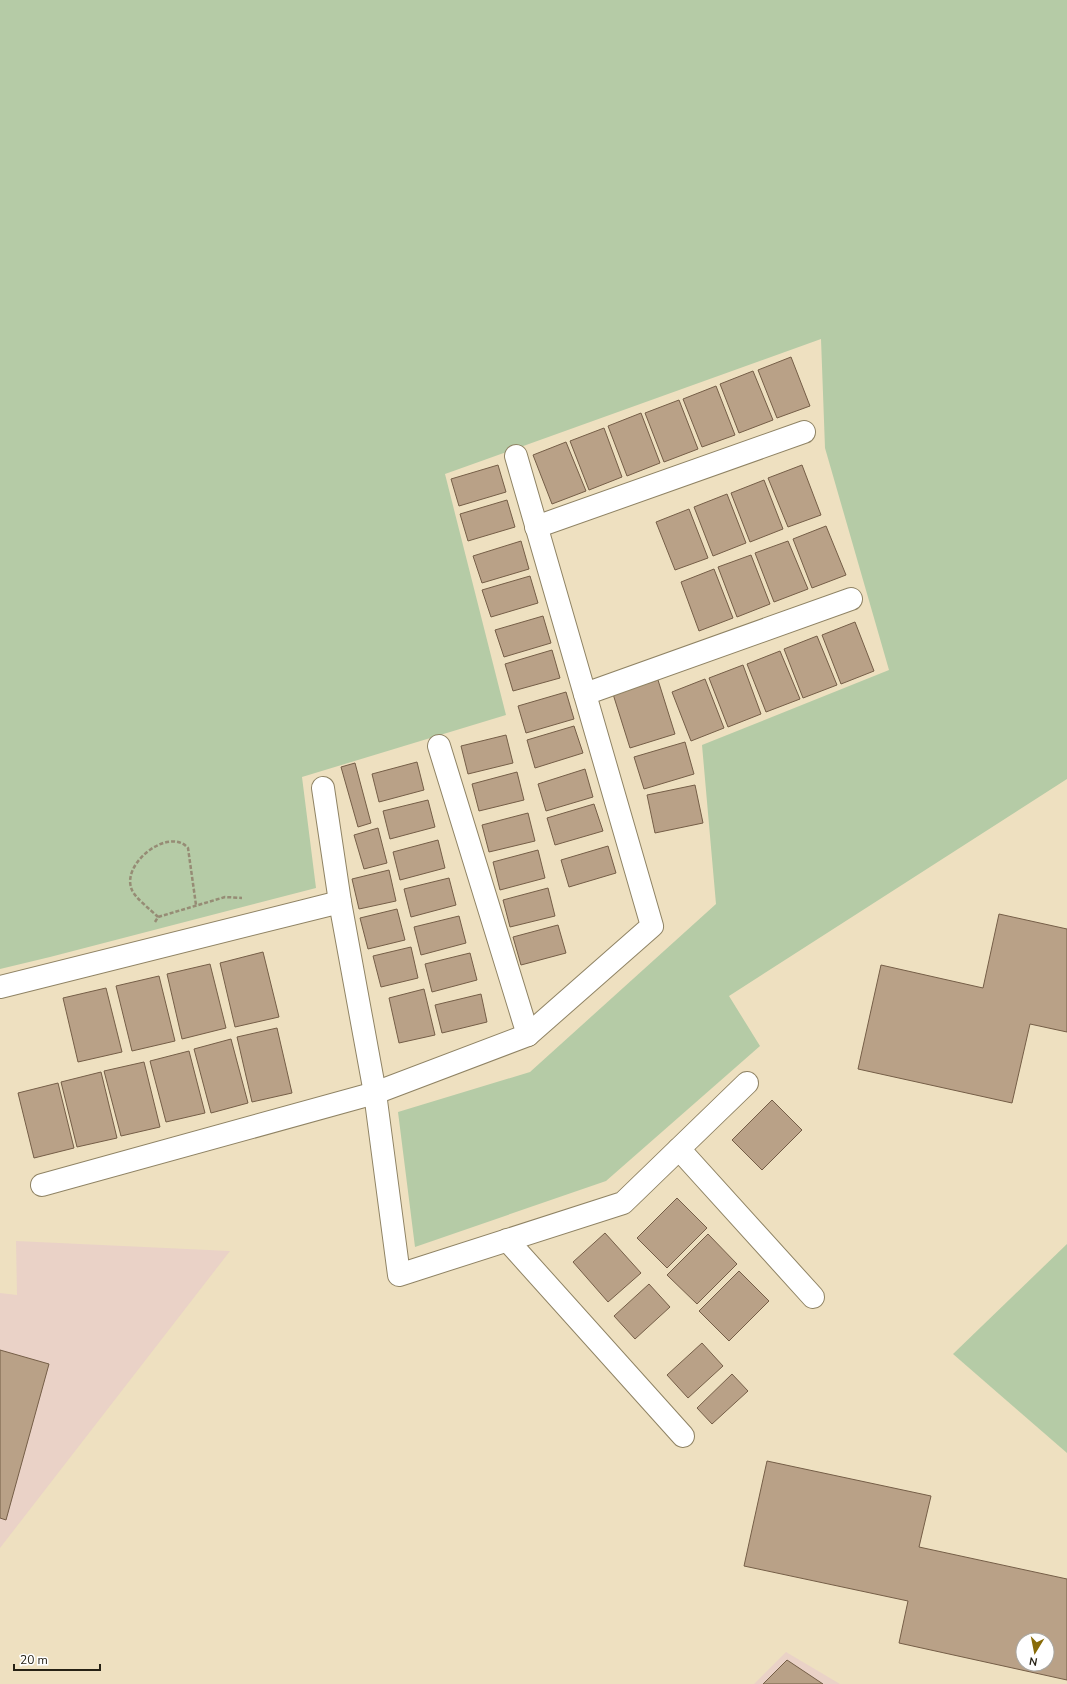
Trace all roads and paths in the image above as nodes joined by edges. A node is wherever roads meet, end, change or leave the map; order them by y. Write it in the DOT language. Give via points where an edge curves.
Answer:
graph roads {
  1 [pos="804,432"];
  2 [pos="516,456"];
  3 [pos="536,527"];
  4 [pos="851,599"];
  5 [pos="585,694"];
  6 [pos="439,746"];
  7 [pos="323,788"];
  8 [pos="340,902"];
  9 [pos="196,905"];
  10 [pos="158,917"];
  11 [pos="0,987"];
  12 [pos="528,1035"];
  13 [pos="747,1083"];
  14 [pos="375,1093"];
  15 [pos="679,1149"];
  16 [pos="42,1185"];
  17 [pos="507,1240"];
  18 [pos="813,1296"];
  19 [pos="683,1436"];
  1 -- 3 [label="street"];
  2 -- 3 [label="street"];
  3 -- 5 [label="street"];
  4 -- 5 [label="street"];
  5 -- 12 [label="street" via="652,926"];
  6 -- 12 [label="street"];
  7 -- 8 [label="street"];
  8 -- 11 [label="street"];
  8 -- 14 [label="street"];
  9 -- 10 [label="path" via="188,848 184,843 166,843 148,850 134,866 130,880 132,892"];
  12 -- 14 [label="street"];
  13 -- 15 [label="street"];
  14 -- 16 [label="street"];
  14 -- 17 [label="street" via="399,1275"];
  15 -- 17 [label="street" via="623,1203"];
  15 -- 18 [label="street"];
  17 -- 19 [label="street"];
}
